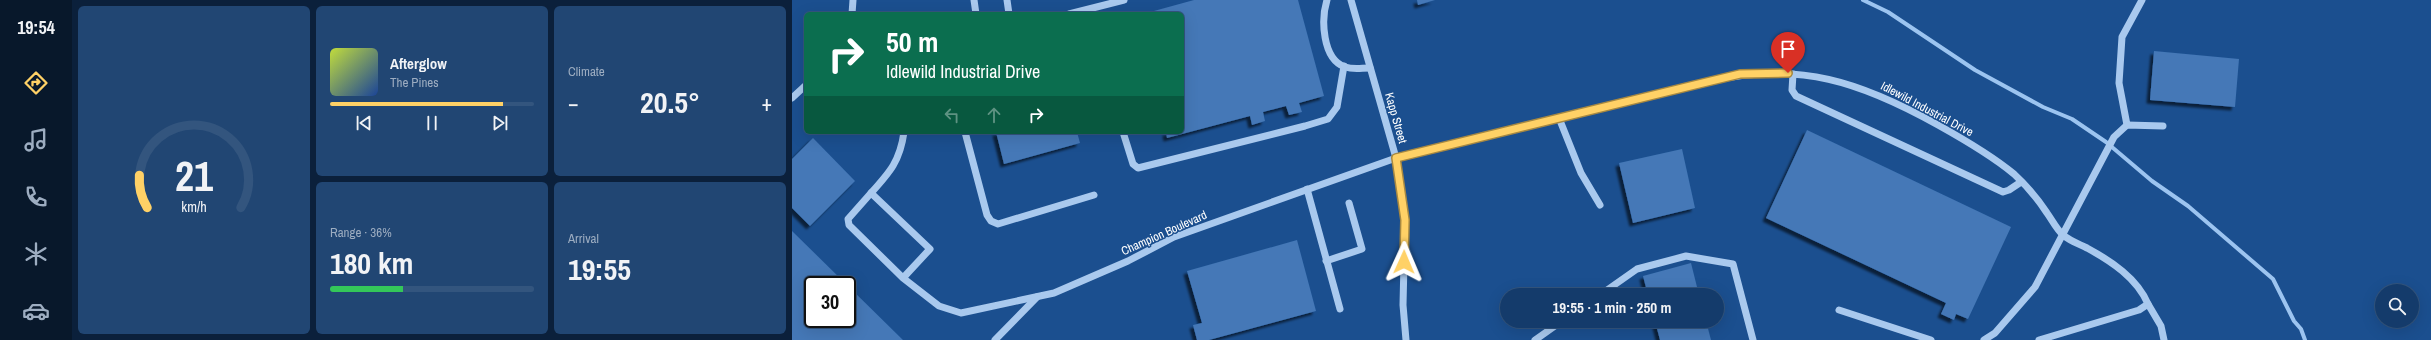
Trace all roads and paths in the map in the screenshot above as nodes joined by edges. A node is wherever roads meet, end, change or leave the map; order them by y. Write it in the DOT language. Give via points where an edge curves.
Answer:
graph roads {
  1 [pos="853,0"];
  2 [pos="974,0"];
  3 [pos="1007,0"];
  4 [pos="1124,0"];
  5 [pos="1327,0"];
  6 [pos="1351,0"];
  7 [pos="2142,0"];
  8 [pos="1092,11"];
  9 [pos="852,12"];
  10 [pos="976,12"];
  11 [pos="1009,12"];
  12 [pos="1344,66"];
  13 [pos="1370,68"];
  14 [pos="1793,74"];
  15 [pos="804,87"];
  16 [pos="792,98"];
  17 [pos="1559,118"];
  18 [pos="2126,125"];
  19 [pos="2162,126"];
  20 [pos="904,134"];
  21 [pos="966,134"];
  22 [pos="1124,134"];
  23 [pos="1396,158"];
  24 [pos="2021,182"];
  25 [pos="1307,189"];
  26 [pos="872,193"];
  27 [pos="1094,195"];
  28 [pos="1349,203"];
  29 [pos="1600,205"];
  30 [pos="2062,235"];
  31 [pos="1326,261"];
  32 [pos="903,278"];
  33 [pos="1610,288"];
  34 [pos="1037,297"];
  35 [pos="2148,304"];
  36 [pos="1340,309"];
  37 [pos="1839,310"];
  38 [pos="1552,328"];
  39 [pos="995,340"];
  40 [pos="1406,340"];
  41 [pos="1535,340"];
  42 [pos="1753,340"];
  43 [pos="1931,340"];
  44 [pos="1984,340"];
  45 [pos="2039,340"];
  46 [pos="2164,340"];
  1 -- 9 [label="street"];
  2 -- 10 [label="street"];
  3 -- 11 [label="street"];
  4 -- 8 [label="street"];
  5 -- 12 [label="street" via="1324,24 1330,53"];
  6 -- 13 [label="street, Kapp Street"];
  7 -- 18 [label="street" via="2122,37 2119,83"];
  12 -- 13 [label="street" via="1355,69"];
  12 -- 22 [label="street" via="1337,107 1328,119 1138,168 1133,164"];
  13 -- 23 [label="street, Kapp Street"];
  14 -- 17 [label="street, Idlewild Industrial Drive" via="1740,74"];
  14 -- 24 [label="street, Idlewild Industrial Drive" via="1847,84 1908,108 1996,160"];
  14 -- 24 [label="street" via="1792,90 1796,96 2003,192"];
  15 -- 16 [label="street"];
  17 -- 23 [label="street, Idlewild Industrial Drive"];
  17 -- 29 [label="street" via="1581,173"];
  18 -- 19 [label="street"];
  18 -- 30 [label="street" via="2114,137"];
  20 -- 26 [label="street" via="899,156 893,168"];
  21 -- 27 [label="street" via="987,215 991,221 998,224"];
  23 -- 25 [label="street, Champion Boulevard"];
  23 -- 40 [label="street, Kapp Street" via="1405,220 1403,305"];
  24 -- 30 [label="street, Idlewild Industrial Drive" via="2036,196"];
  25 -- 31 [label="street"];
  25 -- 34 [label="street, Champion Boulevard" via="1174,237 1096,276"];
  26 -- 32 [label="street" via="848,222"];
  26 -- 32 [label="street" via="930,249"];
  28 -- 31 [label="street" via="1362,249"];
  30 -- 35 [label="street" via="2110,260 2143,292"];
  30 -- 44 [label="street" via="2035,287 1995,333"];
  31 -- 36 [label="street"];
  32 -- 34 [label="street, Champion Boulevard" via="939,306 961,313"];
  33 -- 42 [label="street" via="1637,269 1686,256 1733,264"];
  34 -- 39 [label="street"];
  35 -- 45 [label="street" via="2139,310"];
  35 -- 46 [label="street" via="2161,326"];
  37 -- 43 [label="street"];
  38 -- 41 [label="street"];
}
